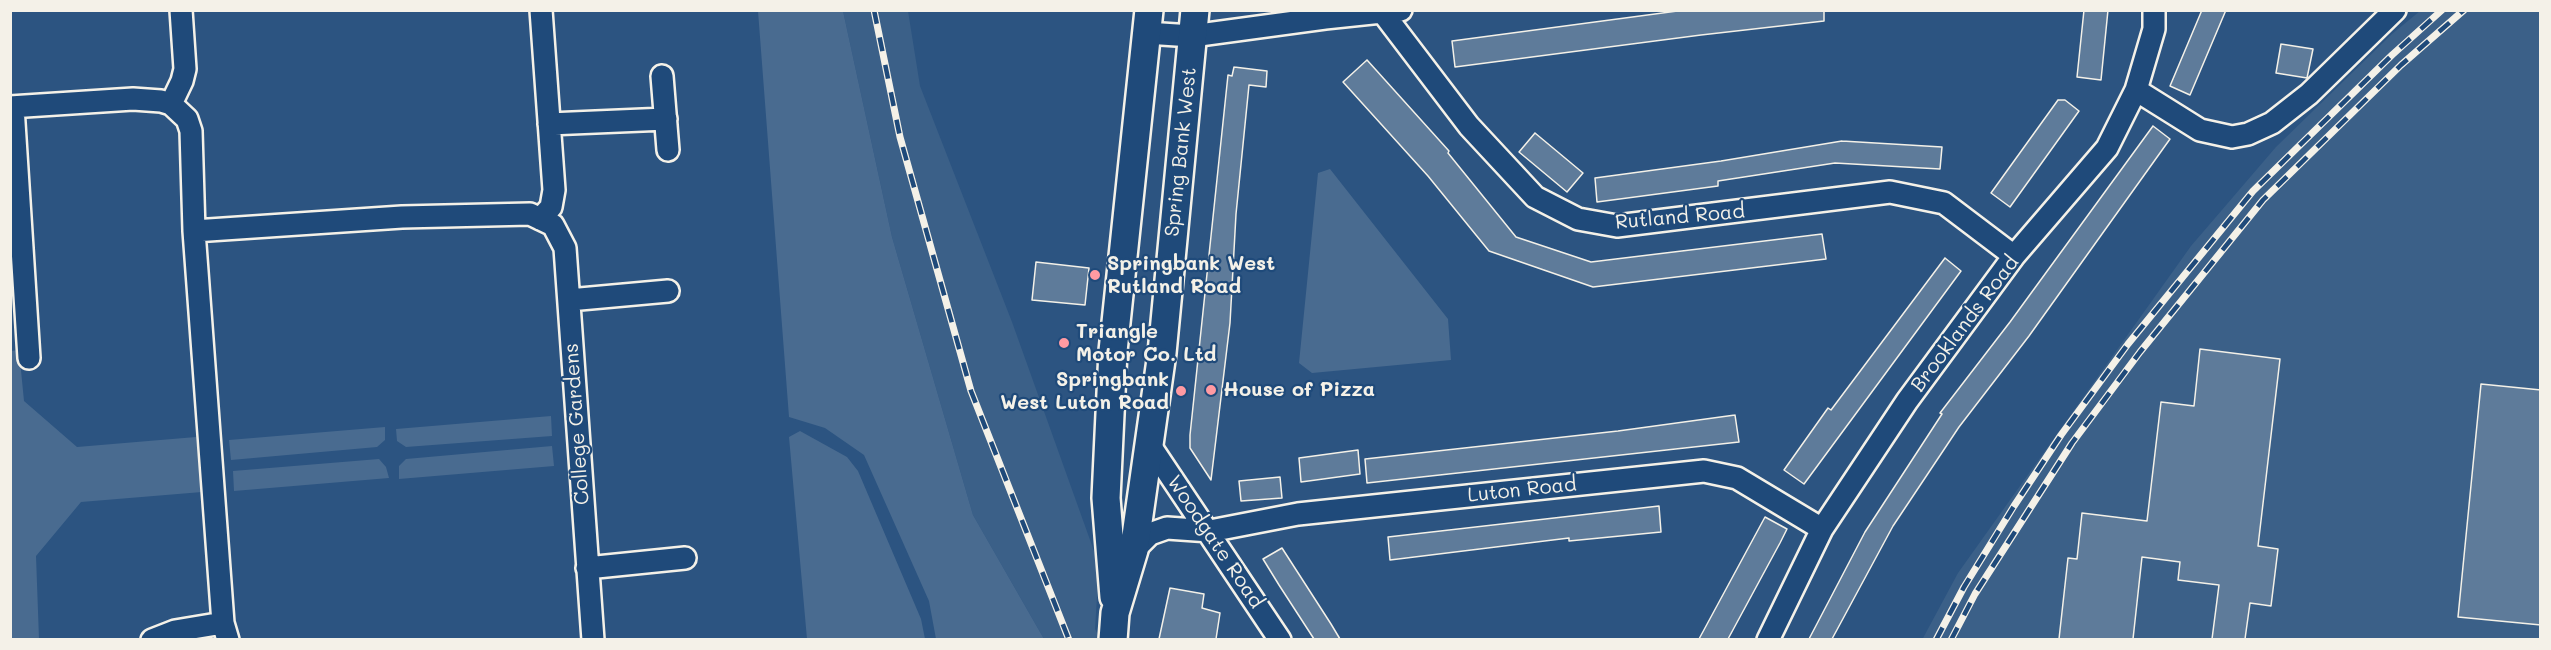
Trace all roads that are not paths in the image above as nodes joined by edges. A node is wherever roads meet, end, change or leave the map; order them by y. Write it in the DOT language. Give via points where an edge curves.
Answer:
graph roads {
  1 [pos="181,10"];
  2 [pos="541,10"];
  3 [pos="2154,10"];
  4 [pos="2395,10"];
  5 [pos="1392,12"];
  6 [pos="1148,22"];
  7 [pos="1194,23"];
  8 [pos="662,76"];
  9 [pos="2136,90"];
  10 [pos="171,104"];
  11 [pos="12,107"];
  12 [pos="666,119"];
  13 [pos="549,124"];
  14 [pos="668,150"];
  15 [pos="540,219"];
  16 [pos="194,231"];
  17 [pos="2013,256"];
  18 [pos="668,291"];
  19 [pos="569,300"];
  20 [pos="29,358"];
  21 [pos="1149,444"];
  22 [pos="1822,529"];
  23 [pos="1210,531"];
  24 [pos="1134,550"];
  25 [pos="685,558"];
  26 [pos="587,568"];
  27 [pos="1115,613"];
  28 [pos="225,631"];
  29 [pos="152,639"];
  30 [pos="593,639"];
  31 [pos="1113,639"];
  32 [pos="1280,639"];
  33 [pos="1768,639"];
  1 -- 10 [label="street" via="185,69"];
  2 -- 13 [label="street"];
  3 -- 9 [label="street, Brooklands Road" via="2154,29"];
  4 -- 9 [label="street" via="2310,94 2272,123 2248,134 2232,137 2200,130"];
  5 -- 7 [label="street"];
  5 -- 17 [label="street, Rutland Road" via="1469,126 1534,197 1578,219 1617,226 1890,192 1944,203"];
  6 -- 7 [label="street"];
  6 -- 27 [label="street, Spring Bank West" via="1113,351 1106,498"];
  7 -- 21 [label="street, Spring Bank West" via="1162,353"];
  8 -- 12 [label="street"];
  9 -- 17 [label="street, Brooklands Road" via="2107,148"];
  10 -- 11 [label="street" via="133,99"];
  10 -- 16 [label="street" via="187,119 191,131"];
  11 -- 20 [label="street"];
  12 -- 13 [label="street"];
  12 -- 14 [label="street"];
  13 -- 15 [label="street" via="554,190 551,207"];
  15 -- 16 [label="street" via="530,214 402,217"];
  15 -- 19 [label="street, College Gardens" via="553,225 566,248"];
  16 -- 28 [label="street"];
  17 -- 22 [label="street, Brooklands Road" via="1907,401"];
  18 -- 19 [label="street"];
  19 -- 26 [label="street, College Gardens"];
  21 -- 23 [label="street, Woodgate Road"];
  21 -- 24 [label="street, Spring Bank West"];
  22 -- 23 [label="street, Luton Road" via="1737,478 1704,471 1298,514"];
  22 -- 33 [label="street, Brooklands Road"];
  23 -- 24 [label="street, Luton Road" via="1167,528 1150,534"];
  23 -- 32 [label="street, Woodgate Road"];
  24 -- 27 [label="street, Spring Bank West"];
  25 -- 26 [label="street"];
  26 -- 30 [label="street, College Gardens"];
  27 -- 31 [label="street, Spring Bank West"];
  28 -- 29 [label="street" via="175,631"];
}
